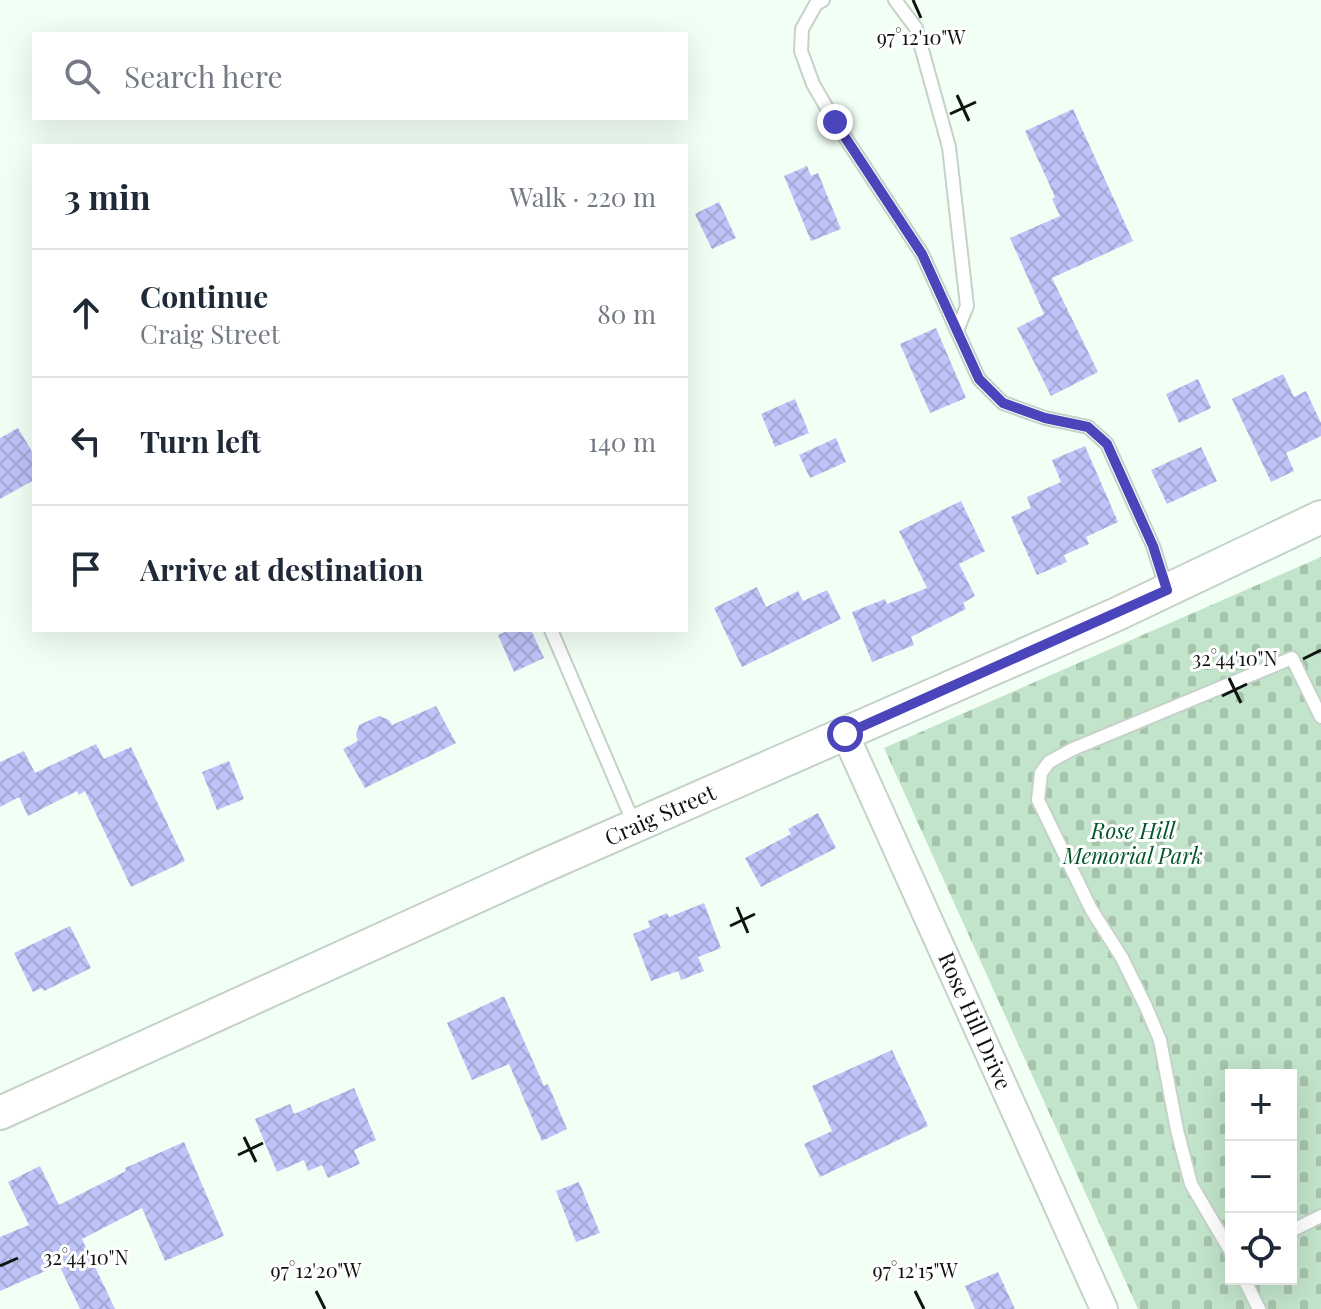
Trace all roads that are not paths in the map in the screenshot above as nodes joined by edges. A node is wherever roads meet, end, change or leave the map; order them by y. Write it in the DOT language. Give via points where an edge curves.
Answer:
graph roads {
  1 [pos="823,0"];
  2 [pos="895,0"];
  3 [pos="958,328"];
  4 [pos="1321,517"];
  5 [pos="1167,590"];
  6 [pos="552,632"];
  7 [pos="1321,717"];
  8 [pos="845,734"];
  9 [pos="635,826"];
  10 [pos="0,1113"];
  11 [pos="1321,1216"];
  12 [pos="1297,1228"];
  13 [pos="1225,1242"];
  14 [pos="1247,1285"];
  15 [pos="1104,1309"];
  16 [pos="1259,1309"];
  1 -- 3 [label="lane" via="802,29 801,51 813,84 922,254"];
  2 -- 3 [label="lane" via="916,28 949,147 967,306"];
  3 -- 5 [label="lane" via="979,379 1003,403 1088,427 1107,444"];
  4 -- 5 [label="street, Craig Street"];
  5 -- 8 [label="street, Craig Street"];
  6 -- 9 [label="lane"];
  7 -- 13 [label="lane" via="1292,658 1073,749 1049,762 1039,782 1038,800 1045,817 1160,1040 1191,1184"];
  8 -- 9 [label="street, Craig Street"];
  8 -- 15 [label="street, Rose Hill Drive"];
  9 -- 10 [label="street, Craig Street"];
  11 -- 12 [label="lane"];
  14 -- 16 [label="lane"];
}
